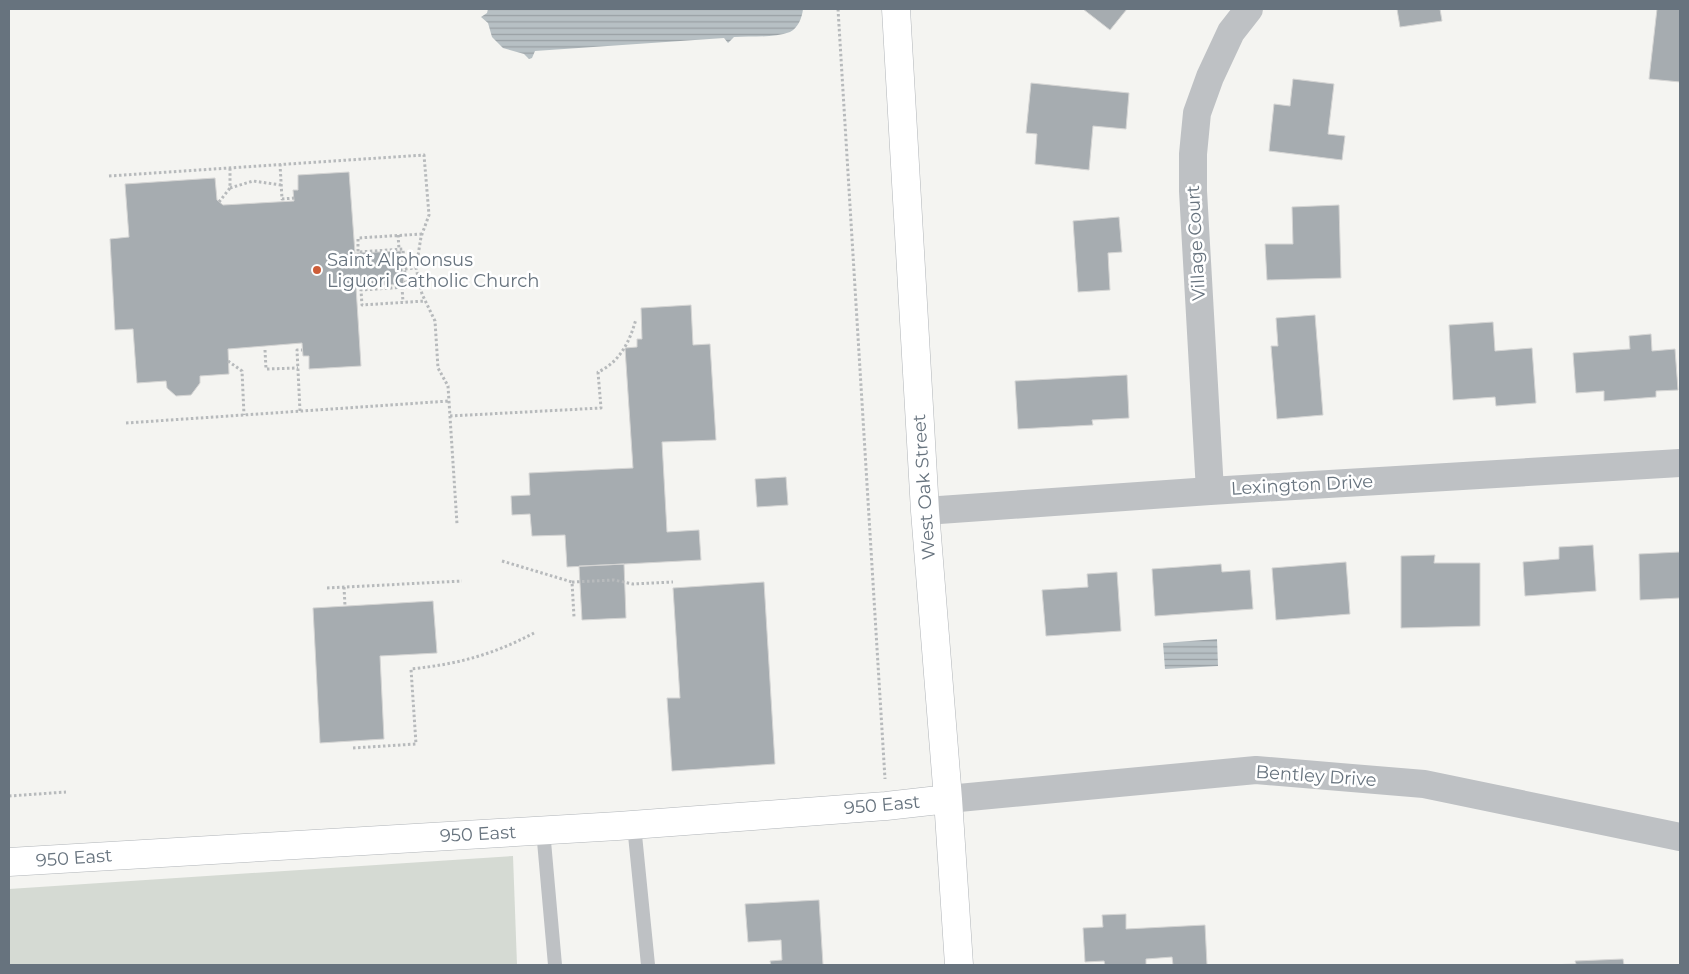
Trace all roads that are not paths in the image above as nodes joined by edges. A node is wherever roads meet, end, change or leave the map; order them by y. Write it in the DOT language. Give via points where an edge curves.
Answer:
graph roads {
  1 [pos="896,9"];
  2 [pos="1249,9"];
  3 [pos="1680,463"];
  4 [pos="1210,491"];
  5 [pos="925,511"];
  6 [pos="948,799"];
  7 [pos="634,825"];
  8 [pos="543,830"];
  9 [pos="1680,836"];
  10 [pos="9,862"];
  11 [pos="555,965"];
  12 [pos="648,965"];
  13 [pos="959,965"];
  1 -- 5 [label="main road, West Oak Street"];
  2 -- 4 [label="street, Village Court" via="1231,32 1210,77 1197,113 1193,154"];
  3 -- 4 [label="street, Lexington Drive"];
  4 -- 5 [label="street, Lexington Drive"];
  5 -- 6 [label="main road, West Oak Street"];
  6 -- 7 [label="main road, 950 East"];
  6 -- 9 [label="street, Bentley Drive" via="1256,770 1424,784"];
  6 -- 13 [label="main road, West Oak Street"];
  7 -- 8 [label="main road, 950 East"];
  7 -- 12 [label="lane"];
  8 -- 10 [label="main road, 950 East"];
  8 -- 11 [label="lane"];
}
